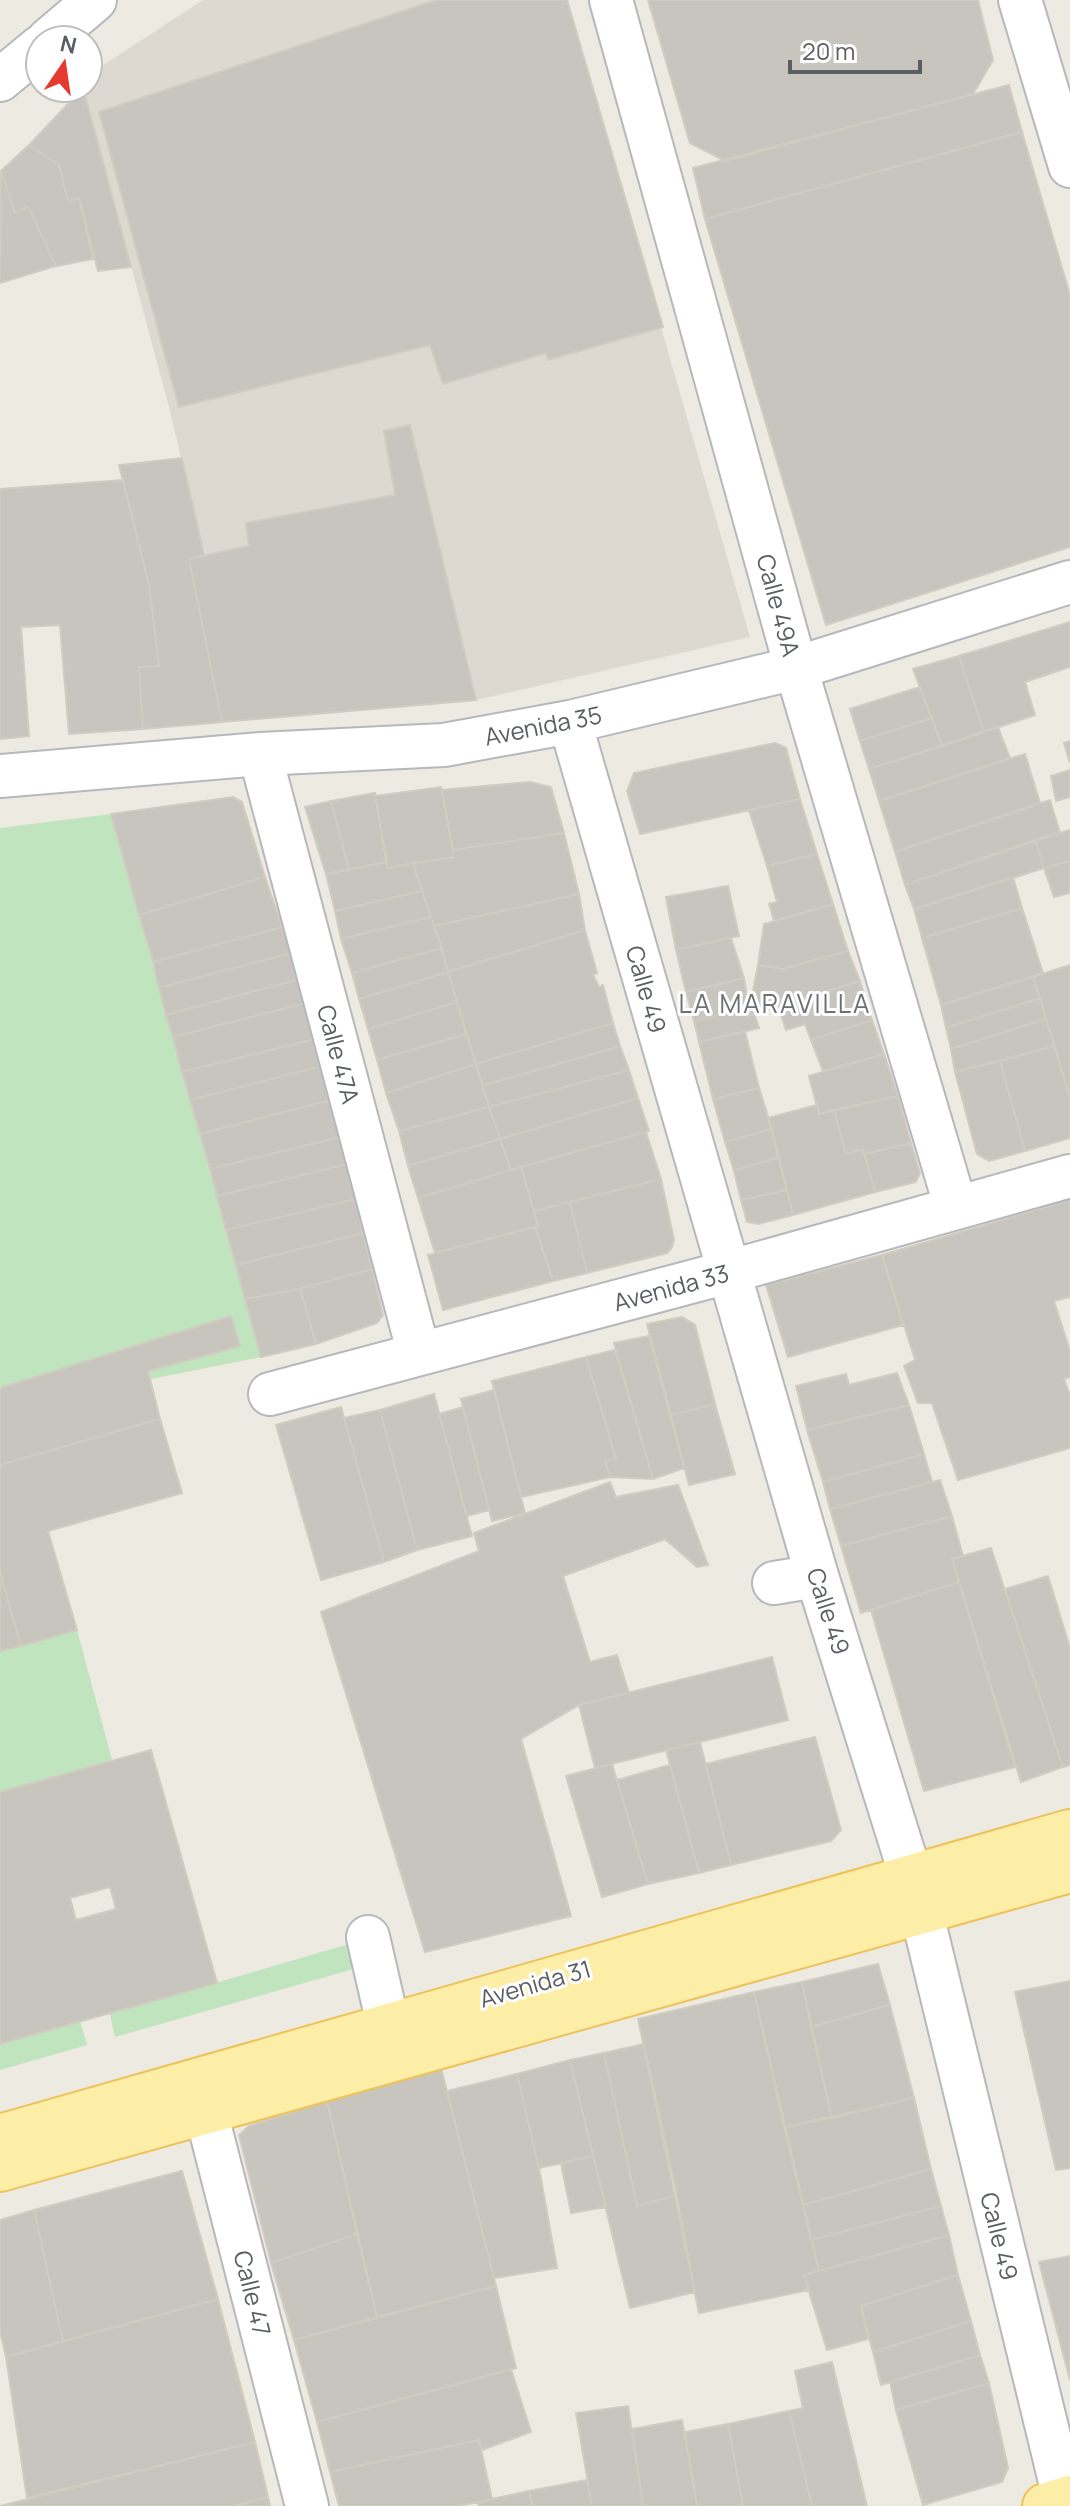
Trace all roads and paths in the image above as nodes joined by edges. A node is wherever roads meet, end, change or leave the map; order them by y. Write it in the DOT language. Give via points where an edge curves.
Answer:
graph roads {
  1 [pos="95,0"];
  2 [pos="611,0"];
  3 [pos="1020,0"];
  4 [pos="67,24"];
  5 [pos="24,60"];
  6 [pos="0,80"];
  7 [pos="1058,83"];
  8 [pos="1070,166"];
  9 [pos="1070,582"];
  10 [pos="796,668"];
  11 [pos="570,722"];
  12 [pos="260,754"];
  13 [pos="0,776"];
  14 [pos="1070,1176"];
  15 [pos="956,1208"];
  16 [pos="728,1272"];
  17 [pos="419,1354"];
  18 [pos="270,1394"];
  19 [pos="817,1576"];
  20 [pos="774,1583"];
  21 [pos="1070,1832"];
  22 [pos="1070,1870"];
  23 [pos="916,1894"];
  24 [pos="368,1937"];
  25 [pos="388,2024"];
  26 [pos="202,2096"];
  27 [pos="0,2137"];
  28 [pos="0,2169"];
  29 [pos="1061,2502"];
  30 [pos="307,2506"];
  1 -- 4 [label="street"];
  2 -- 10 [label="street, Calle 49A"];
  3 -- 7 [label="street"];
  5 -- 6 [label="street"];
  7 -- 8 [label="street"];
  9 -- 10 [label="street, Avenida 35"];
  10 -- 11 [label="street, Avenida 35"];
  10 -- 15 [label="street, Calle 49A"];
  11 -- 12 [label="street, Avenida 35" via="444,745"];
  11 -- 16 [label="street, Calle 49"];
  12 -- 13 [label="street, Avenida 35"];
  12 -- 17 [label="street, Calle 47A"];
  14 -- 15 [label="street, Avenida 33"];
  15 -- 16 [label="street, Avenida 33"];
  16 -- 17 [label="street, Avenida 33"];
  16 -- 19 [label="street, Calle 49"];
  17 -- 18 [label="street, Avenida 33"];
  19 -- 20 [label="street"];
  19 -- 23 [label="street, Calle 49"];
  21 -- 23 [label="main road, Avenida 31"];
  22 -- 23 [label="main road, Avenida 31"];
  23 -- 25 [label="main road, Avenida 31"];
  23 -- 26 [label="main road, Avenida 31"];
  23 -- 29 [label="street, Calle 49"];
  24 -- 25 [label="street"];
  25 -- 26 [label="main road, Avenida 31"];
  26 -- 27 [label="main road, Avenida 31"];
  26 -- 28 [label="main road, Avenida 31"];
  26 -- 30 [label="street, Calle 47"];
}
